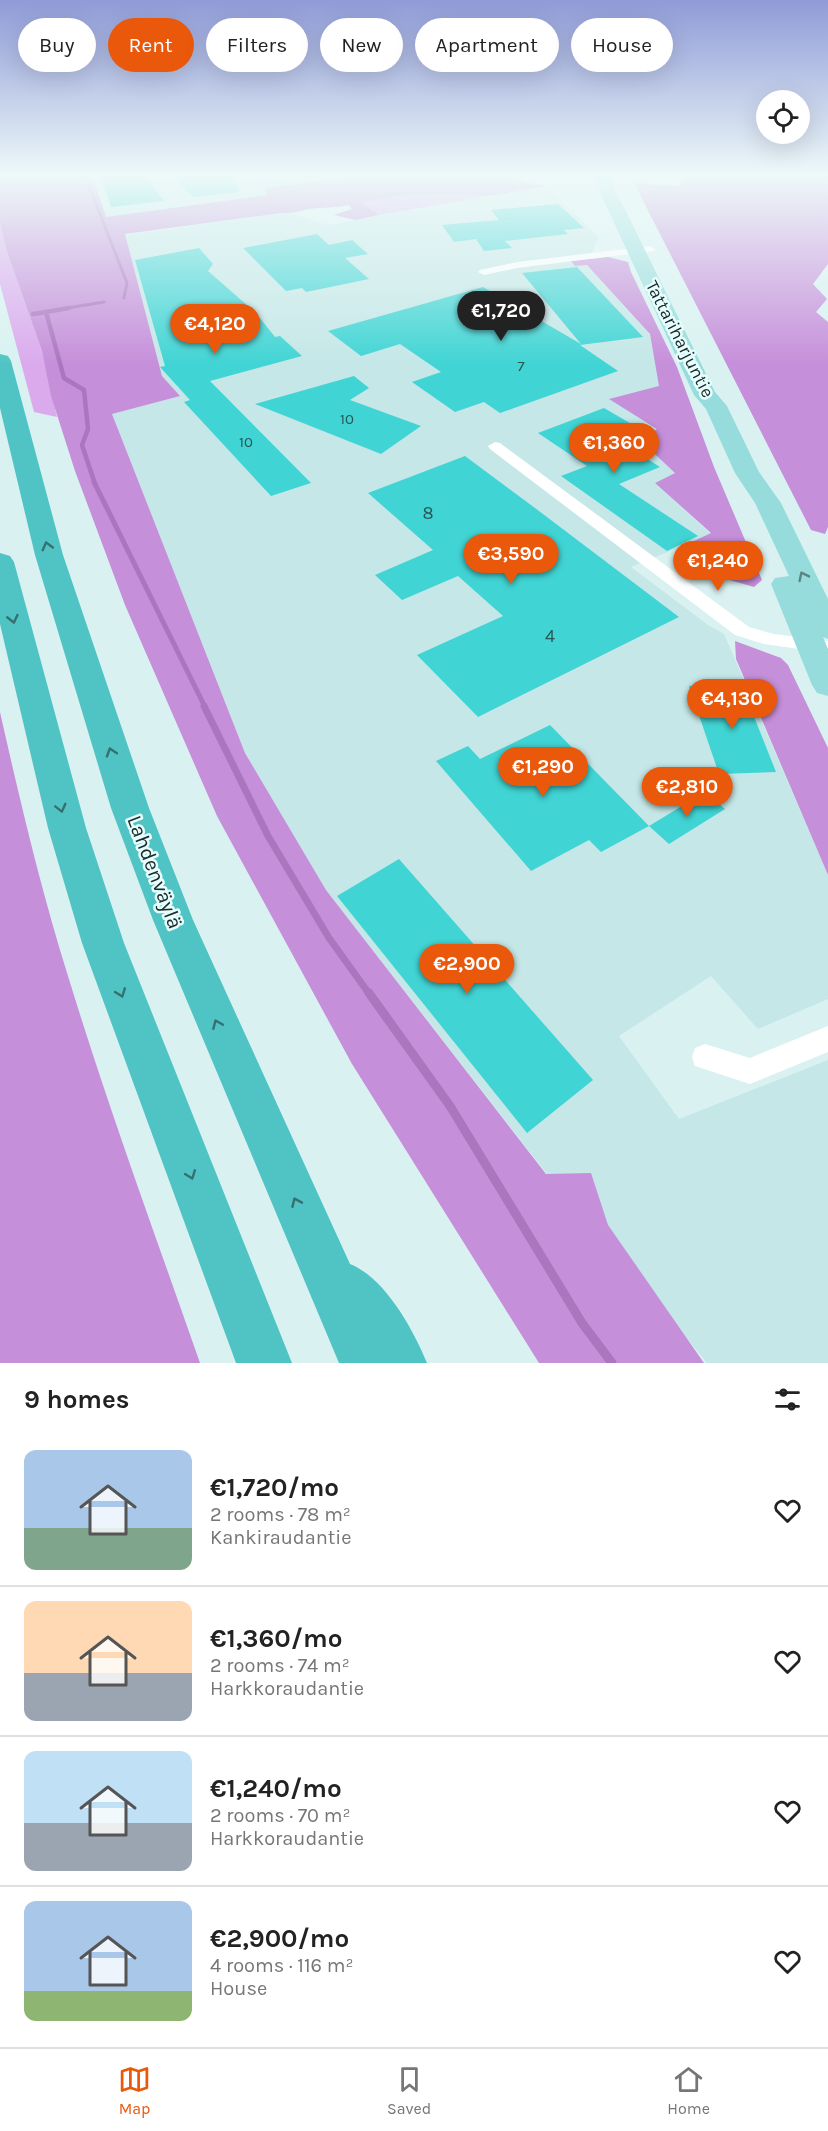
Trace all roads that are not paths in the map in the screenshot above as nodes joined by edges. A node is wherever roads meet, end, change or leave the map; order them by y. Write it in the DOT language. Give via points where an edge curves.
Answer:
graph roads {
  1 [pos="635,237"];
  2 [pos="638,237"];
  3 [pos="643,250"];
  4 [pos="484,272"];
  5 [pos="0,361"];
  6 [pos="495,446"];
  7 [pos="0,562"];
  8 [pos="823,638"];
  9 [pos="828,685"];
  10 [pos="828,1039"];
  11 [pos="705,1057"];
  12 [pos="320,1255"];
  13 [pos="264,1363"];
  14 [pos="366,1363"];
  15 [pos="399,1363"];
  1 -- 3 [label="main road, Tattariharjuntie"];
  2 -- 3 [label="main road, Tattariharjuntie"];
  3 -- 4 [label="street"];
  3 -- 8 [label="main road, Tattariharjuntie" via="705,395 716,406 747,474 768,503"];
  12 -- 5 [label="highway, Lahdenväylä, one-way" via="178,931 130,808 49,555"];
  6 -- 8 [label="street" via="742,631 773,642"];
  7 -- 13 [label="highway, one-way" via="67,828 103,943"];
  8 -- 9 [label="main road, Tattariharjuntie"];
  10 -- 11 [label="street" via="750,1071"];
  12 -- 14 [label="highway, Lahdenväylä"];
  12 -- 15 [label="highway" via="382,1333"];
}
